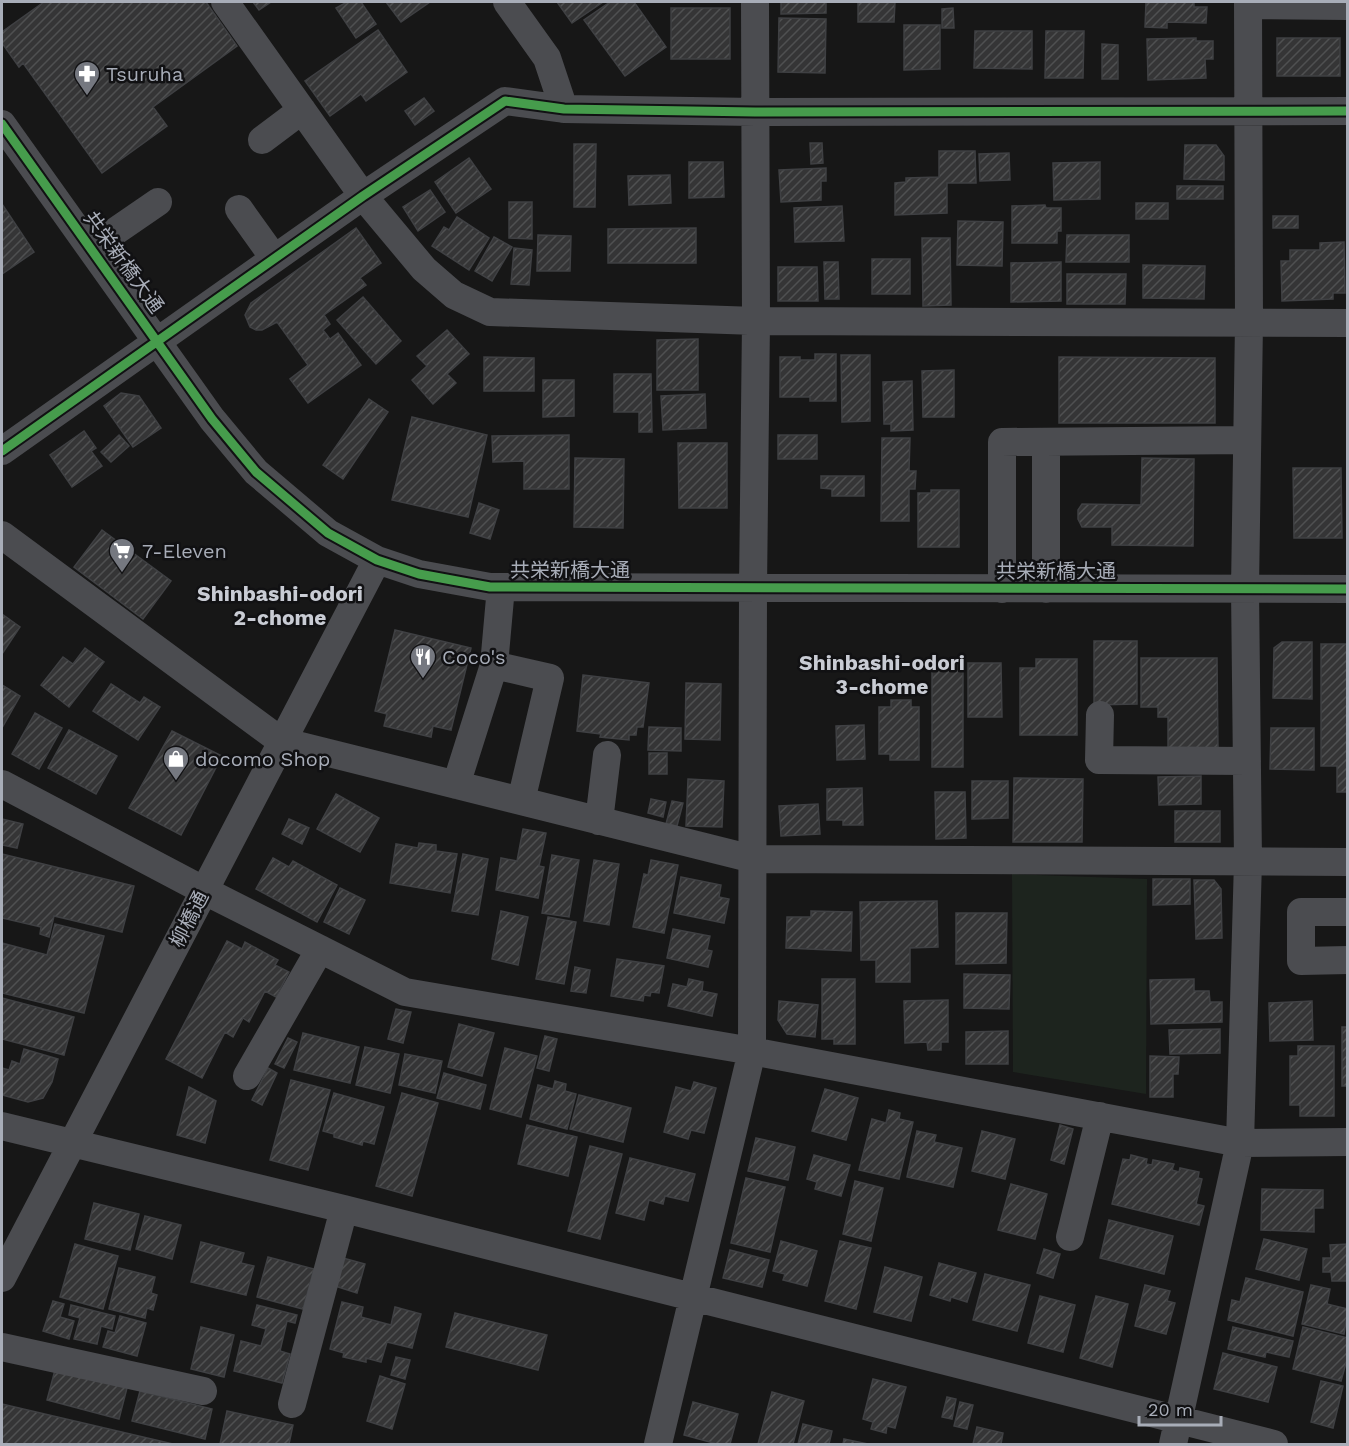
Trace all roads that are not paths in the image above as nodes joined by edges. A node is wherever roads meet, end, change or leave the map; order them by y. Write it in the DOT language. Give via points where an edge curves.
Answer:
graph roads {
  1 [pos="225,2"];
  2 [pos="507,2"];
  3 [pos="755,2"];
  4 [pos="1248,3"];
  5 [pos="1347,6"];
  6 [pos="564,109"];
  7 [pos="302,110"];
  8 [pos="1247,111"];
  9 [pos="1347,111"];
  10 [pos="755,112"];
  11 [pos="2,124"];
  12 [pos="262,140"];
  13 [pos="363,196"];
  14 [pos="158,201"];
  15 [pos="239,209"];
  16 [pos="91,248"];
  17 [pos="274,258"];
  18 [pos="756,321"];
  19 [pos="1249,323"];
  20 [pos="1347,323"];
  21 [pos="157,340"];
  22 [pos="1247,440"];
  23 [pos="1046,442"];
  24 [pos="2,451"];
  25 [pos="2,535"];
  26 [pos="377,560"];
  27 [pos="501,587"];
  28 [pos="753,589"];
  29 [pos="1002,589"];
  30 [pos="1046,589"];
  31 [pos="1245,589"];
  32 [pos="1347,589"];
  33 [pos="494,665"];
  34 [pos="1100,715"];
  35 [pos="281,741"];
  36 [pos="607,755"];
  37 [pos="1247,760"];
  38 [pos="2,784"];
  39 [pos="456,785"];
  40 [pos="521,801"];
  41 [pos="599,820"];
  42 [pos="753,859"];
  43 [pos="1248,861"];
  44 [pos="1347,862"];
  45 [pos="203,890"];
  46 [pos="1347,912"];
  47 [pos="320,949"];
  48 [pos="1347,960"];
  49 [pos="752,1051"];
  50 [pos="247,1076"];
  51 [pos="1100,1116"];
  52 [pos="2,1126"];
  53 [pos="1347,1142"];
  54 [pos="73,1143"];
  55 [pos="1240,1143"];
  56 [pos="344,1209"];
  57 [pos="1070,1237"];
  58 [pos="2,1278"];
  59 [pos="693,1298"];
  60 [pos="2,1347"];
  61 [pos="203,1391"];
  62 [pos="292,1404"];
  63 [pos="1176,1433"];
  64 [pos="658,1444"];
  65 [pos="1274,1444"];
  1 -- 7 [label="street"];
  2 -- 6 [label="street" via="547,58"];
  3 -- 10 [label="street"];
  4 -- 5 [label="street"];
  4 -- 8 [label="street"];
  6 -- 10 [label="street"];
  6 -- 13 [label="street" via="505,102"];
  7 -- 12 [label="street"];
  7 -- 13 [label="street"];
  8 -- 9 [label="street"];
  8 -- 10 [label="street"];
  8 -- 19 [label="street"];
  10 -- 18 [label="street"];
  11 -- 16 [label="street, 共栄新橋大通"];
  13 -- 17 [label="street"];
  13 -- 18 [label="street" via="424,269 454,295 490,312"];
  14 -- 16 [label="street"];
  15 -- 17 [label="street"];
  16 -- 21 [label="street, 共栄新橋大通"];
  17 -- 21 [label="street"];
  18 -- 19 [label="street"];
  18 -- 28 [label="street"];
  19 -- 20 [label="street"];
  19 -- 22 [label="street"];
  21 -- 24 [label="street"];
  21 -- 26 [label="street, 共栄新橋大通" via="212,419 256,472 328,533"];
  22 -- 23 [label="street"];
  22 -- 31 [label="street"];
  23 -- 29 [label="street" via="1002,442"];
  23 -- 30 [label="street"];
  25 -- 35 [label="street"];
  26 -- 27 [label="street, 共栄新橋大通" via="419,574"];
  26 -- 35 [label="street, 柳橋通"];
  27 -- 28 [label="street, 共栄新橋大通"];
  27 -- 33 [label="street"];
  28 -- 29 [label="street, 共栄新橋大通"];
  28 -- 42 [label="street"];
  29 -- 30 [label="street, 共栄新橋大通"];
  30 -- 31 [label="street, 共栄新橋大通"];
  31 -- 32 [label="street, 共栄新橋大通"];
  31 -- 37 [label="street"];
  33 -- 39 [label="street"];
  33 -- 40 [label="street" via="550,678"];
  34 -- 37 [label="street" via="1099,760"];
  35 -- 39 [label="street"];
  35 -- 45 [label="street, 柳橋通"];
  36 -- 41 [label="street"];
  37 -- 43 [label="street"];
  38 -- 45 [label="street"];
  39 -- 40 [label="street"];
  40 -- 41 [label="street"];
  41 -- 42 [label="street"];
  42 -- 43 [label="street"];
  42 -- 49 [label="street"];
  43 -- 44 [label="street"];
  43 -- 55 [label="street"];
  45 -- 47 [label="street"];
  45 -- 54 [label="street, 柳橋通"];
  46 -- 48 [label="street" via="1301,912 1301,961"];
  47 -- 49 [label="street" via="405,992"];
  47 -- 50 [label="street"];
  49 -- 51 [label="street"];
  49 -- 59 [label="street"];
  51 -- 55 [label="street"];
  51 -- 57 [label="street"];
  52 -- 54 [label="street"];
  53 -- 55 [label="street"];
  54 -- 56 [label="street"];
  54 -- 58 [label="street, 柳橋通"];
  55 -- 63 [label="street"];
  56 -- 59 [label="street"];
  56 -- 62 [label="street"];
  59 -- 63 [label="street"];
  59 -- 64 [label="street"];
  60 -- 61 [label="street"];
  63 -- 65 [label="street"];
}
